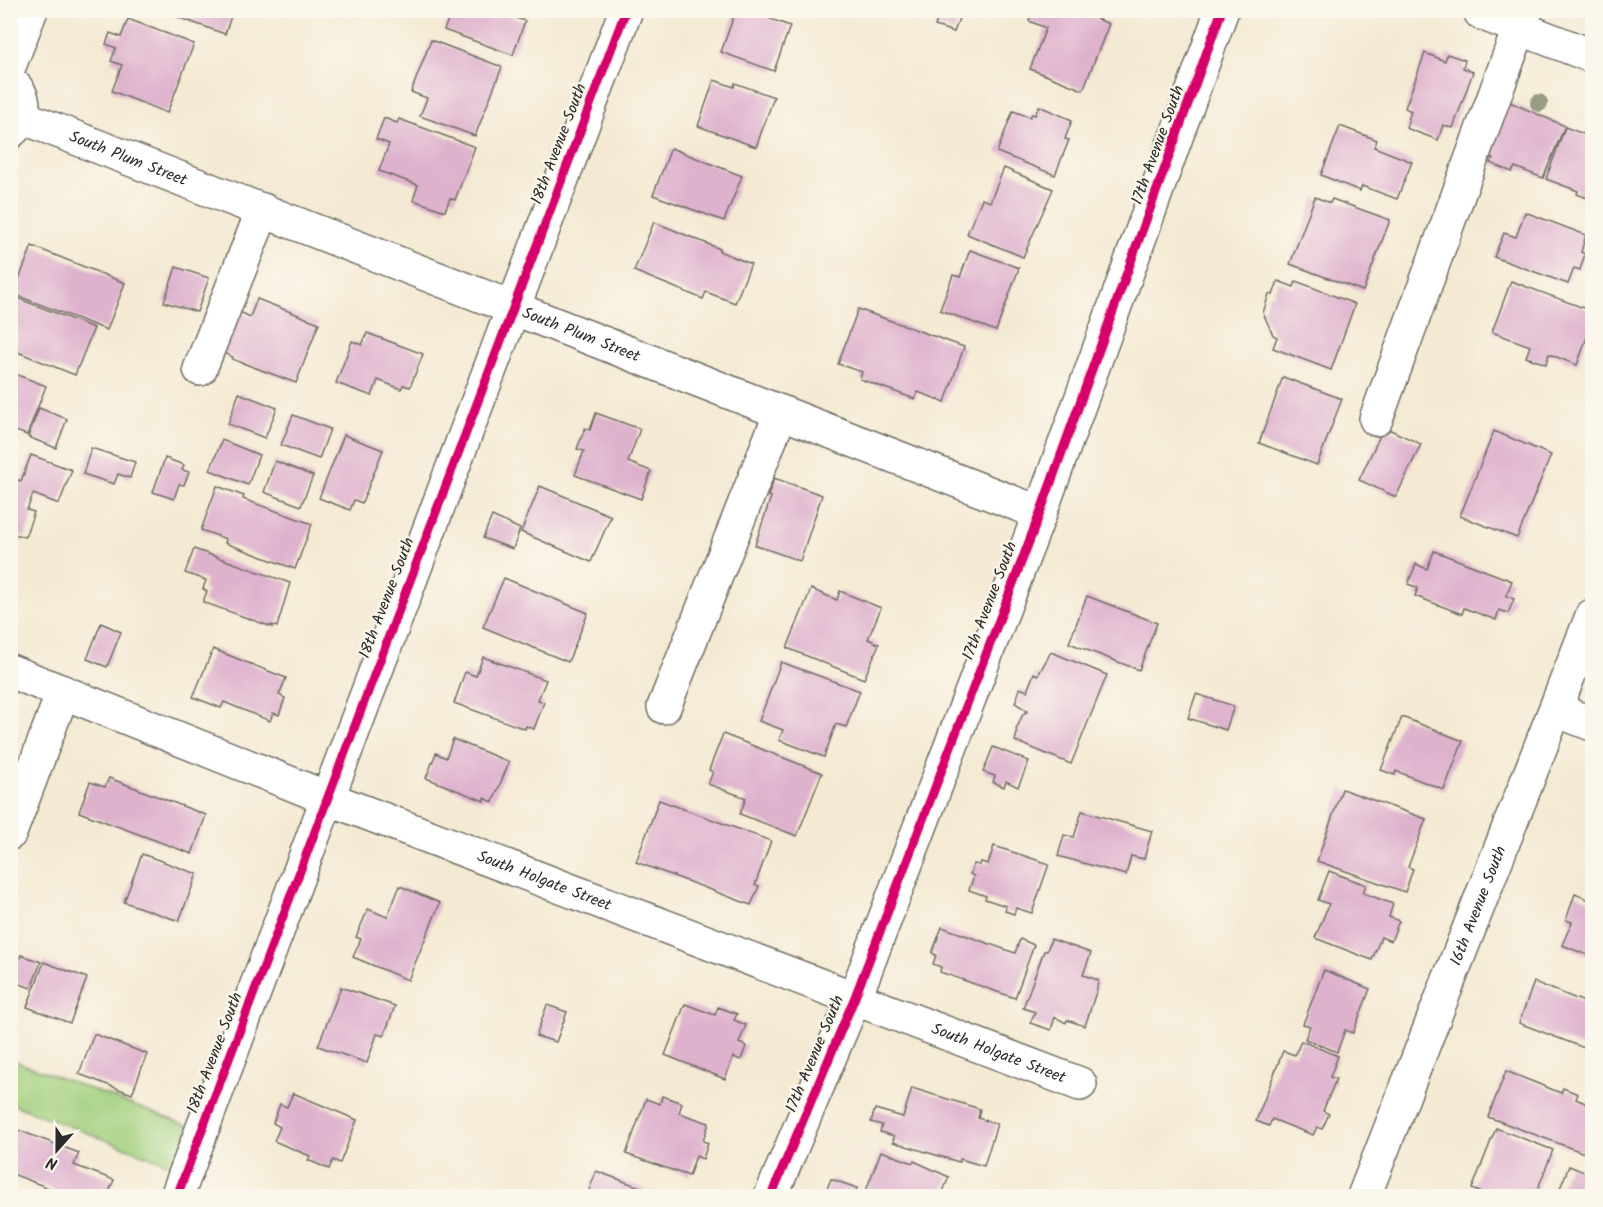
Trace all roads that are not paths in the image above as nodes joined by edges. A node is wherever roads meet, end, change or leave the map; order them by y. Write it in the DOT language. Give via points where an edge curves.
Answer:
graph roads {
  1 [pos="31,10"];
  2 [pos="626,10"];
  3 [pos="1222,10"];
  4 [pos="1481,13"];
  5 [pos="1522,19"];
  6 [pos="1593,56"];
  7 [pos="10,64"];
  8 [pos="10,82"];
  9 [pos="16,125"];
  10 [pos="263,210"];
  11 [pos="513,307"];
  12 [pos="200,369"];
  13 [pos="782,412"];
  14 [pos="1376,419"];
  15 [pos="1040,513"];
  16 [pos="1593,616"];
  17 [pos="10,671"];
  18 [pos="63,692"];
  19 [pos="664,707"];
  20 [pos="1556,710"];
  21 [pos="1593,724"];
  22 [pos="327,798"];
  23 [pos="10,833"];
  24 [pos="855,997"];
  25 [pos="1080,1084"];
  26 [pos="1365,1196"];
  27 [pos="177,1197"];
  28 [pos="771,1197"];
  1 -- 7 [label="street"];
  2 -- 11 [label="street, 18th Avenue South"];
  3 -- 15 [label="street, 17th Avenue South"];
  4 -- 5 [label="street"];
  5 -- 6 [label="street"];
  5 -- 14 [label="street"];
  8 -- 9 [label="street" via="22,95 24,105"];
  9 -- 10 [label="street, South Plum Street"];
  10 -- 11 [label="street, South Plum Street"];
  10 -- 12 [label="street"];
  11 -- 13 [label="street, South Plum Street"];
  11 -- 22 [label="street, 18th Avenue South"];
  13 -- 15 [label="street, South Plum Street"];
  13 -- 19 [label="street"];
  15 -- 24 [label="street, 17th Avenue South"];
  16 -- 20 [label="street, 16th Avenue South"];
  17 -- 18 [label="street, South Holgate Street"];
  18 -- 22 [label="street, South Holgate Street"];
  18 -- 23 [label="street"];
  20 -- 21 [label="street"];
  20 -- 26 [label="street, 16th Avenue South"];
  22 -- 24 [label="street, South Holgate Street"];
  22 -- 27 [label="street, 18th Avenue South"];
  24 -- 25 [label="street, South Holgate Street"];
  24 -- 28 [label="street, 17th Avenue South"];
}
